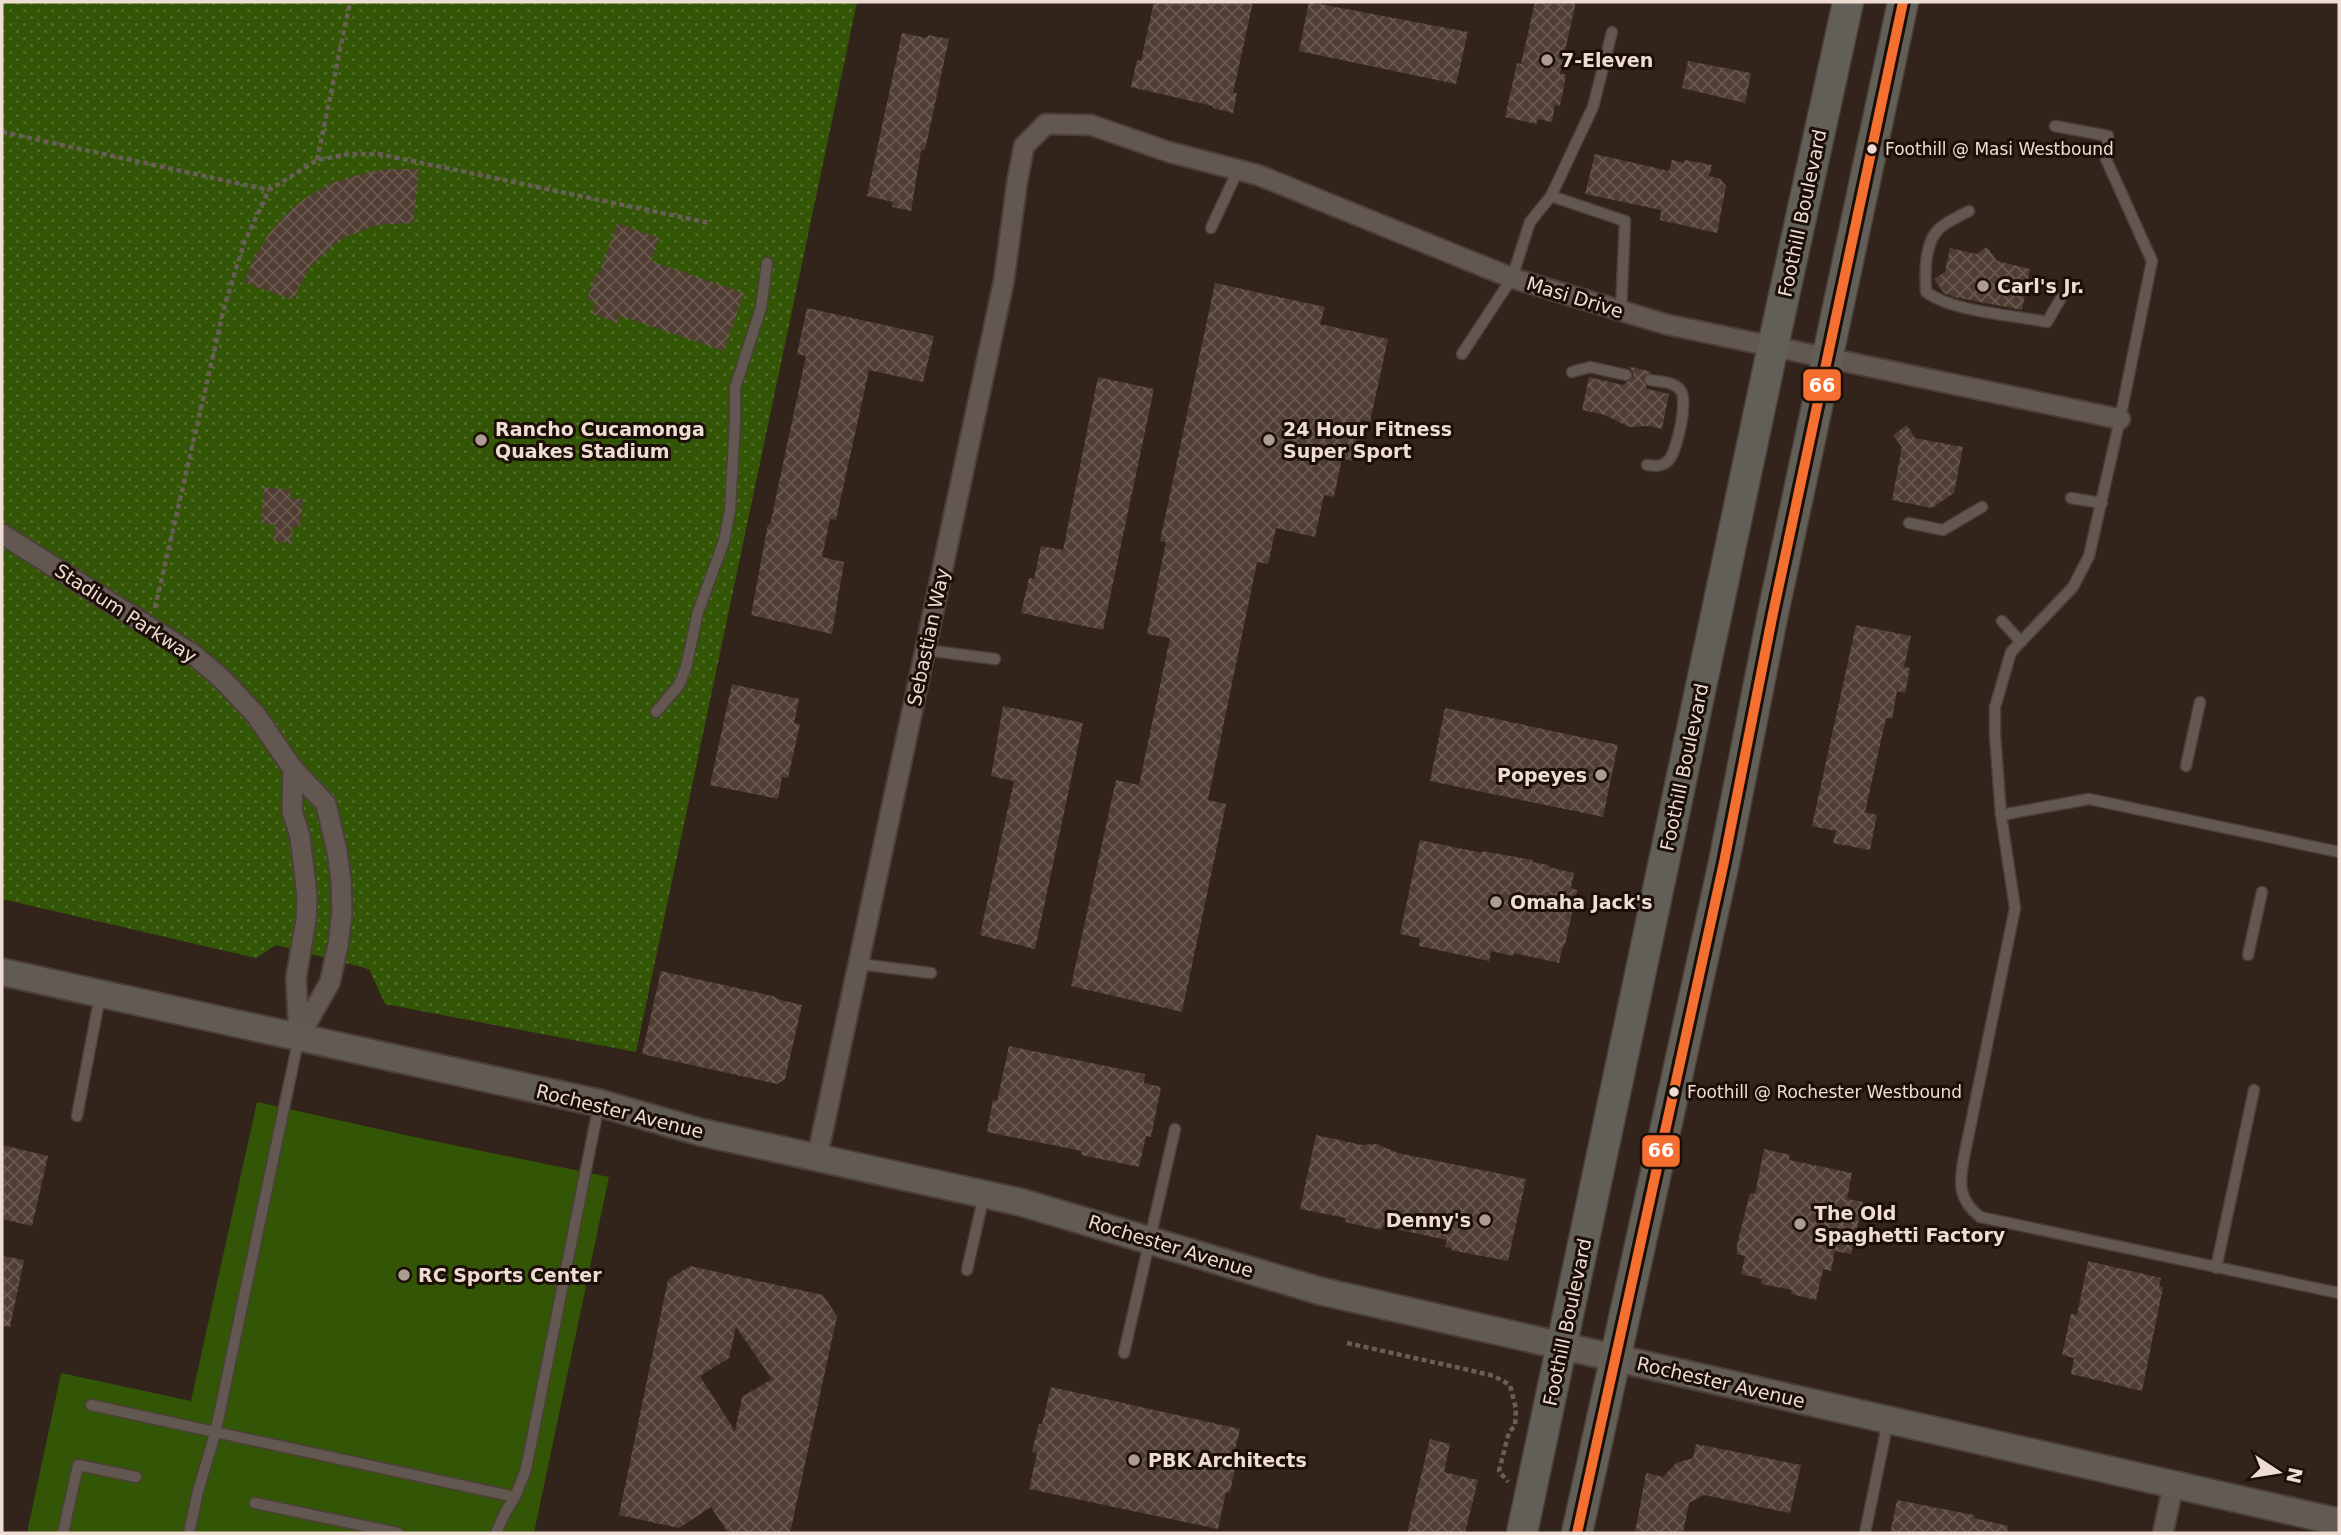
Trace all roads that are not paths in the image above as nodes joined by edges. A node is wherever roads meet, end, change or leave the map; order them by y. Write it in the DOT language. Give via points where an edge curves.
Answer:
graph roads {
  1 [pos="1847,2"];
  2 [pos="1903,2"];
  3 [pos="1612,32"];
  4 [pos="1046,124"];
  5 [pos="2055,126"];
  6 [pos="1238,170"];
  7 [pos="1551,196"];
  8 [pos="1969,211"];
  9 [pos="1211,228"];
  10 [pos="768,263"];
  11 [pos="1512,278"];
  12 [pos="2061,298"];
  13 [pos="1621,311"];
  14 [pos="1773,346"];
  15 [pos="1462,354"];
  16 [pos="1827,357"];
  17 [pos="1572,372"];
  18 [pos="1626,375"];
  19 [pos="1650,380"];
  20 [pos="2120,419"];
  21 [pos="1647,465"];
  22 [pos="2071,498"];
  23 [pos="2102,503"];
  24 [pos="1982,508"];
  25 [pos="1909,523"];
  26 [pos="2,534"];
  27 [pos="2002,621"];
  28 [pos="2021,642"];
  29 [pos="925,650"];
  30 [pos="995,659"];
  31 [pos="2200,702"];
  32 [pos="656,712"];
  33 [pos="2186,766"];
  34 [pos="293,769"];
  35 [pos="2001,816"];
  36 [pos="2339,852"];
  37 [pos="2262,892"];
  38 [pos="2248,955"];
  39 [pos="859,964"];
  40 [pos="2,972"];
  41 [pos="931,973"];
  42 [pos="101,994"];
  43 [pos="299,1037"];
  44 [pos="2254,1090"];
  45 [pos="599,1103"];
  46 [pos="77,1116"];
  47 [pos="1175,1129"];
  48 [pos="817,1158"];
  49 [pos="984,1195"];
  50 [pos="1151,1240"];
  51 [pos="2216,1268"];
  52 [pos="967,1270"];
  53 [pos="2339,1293"];
  54 [pos="1563,1346"];
  55 [pos="1125,1353"];
  56 [pos="1616,1358"];
  57 [pos="91,1405"];
  58 [pos="1888,1420"];
  59 [pos="215,1434"];
  60 [pos="136,1478"];
  61 [pos="2173,1486"];
  62 [pos="515,1497"];
  63 [pos="256,1503"];
  64 [pos="2339,1522"];
  65 [pos="63,1533"];
  66 [pos="189,1533"];
  67 [pos="398,1533"];
  68 [pos="496,1533"];
  69 [pos="1522,1533"];
  70 [pos="1577,1533"];
  71 [pos="1865,1533"];
  72 [pos="2163,1533"];
  1 -- 14 [label="main road, Foothill Boulevard"];
  2 -- 16 [label="main road"];
  3 -- 7 [label="lane" via="1593,107"];
  4 -- 6 [label="street, Masi Drive" via="1091,125"];
  4 -- 29 [label="street, Sebastian Way" via="1024,146 1004,280"];
  5 -- 20 [label="lane" via="2108,136 2106,159 2152,261"];
  6 -- 9 [label="lane"];
  6 -- 11 [label="street, Masi Drive"];
  7 -- 11 [label="lane" via="1530,222"];
  7 -- 13 [label="lane" via="1625,221"];
  8 -- 12 [label="lane" via="1938,229 1930,246 1926,292 1955,305 2047,322"];
  10 -- 32 [label="lane" via="761,308 735,388 730,510 724,541 698,612 679,685"];
  11 -- 13 [label="street, Masi Drive"];
  11 -- 15 [label="lane"];
  13 -- 14 [label="street, Masi Drive"];
  14 -- 16 [label="street, Masi Drive"];
  14 -- 54 [label="main road, Foothill Boulevard"];
  16 -- 20 [label="street, Masi Drive"];
  16 -- 56 [label="main road"];
  17 -- 18 [label="lane" via="1590,367"];
  19 -- 21 [label="lane" via="1674,384 1685,399 1670,460 1660,466"];
  20 -- 23 [label="lane"];
  22 -- 23 [label="lane"];
  23 -- 28 [label="lane" via="2089,556 2073,587"];
  24 -- 25 [label="lane" via="1943,530"];
  26 -- 34 [label="street, Stadium Parkway" via="194,655 256,715"];
  27 -- 28 [label="lane"];
  28 -- 35 [label="lane" via="2011,652 1995,707"];
  29 -- 30 [label="lane"];
  29 -- 39 [label="street, Sebastian Way"];
  31 -- 33 [label="lane"];
  34 -- 43 [label="street" via="292,811 307,895 296,978"];
  34 -- 43 [label="street, Stadium Parkway" via="326,804 337,850 342,912 330,982"];
  35 -- 36 [label="lane" via="2089,799"];
  35 -- 51 [label="lane" via="2015,908 1961,1176 1968,1207 1980,1217"];
  37 -- 38 [label="lane"];
  39 -- 41 [label="lane"];
  39 -- 48 [label="street, Sebastian Way"];
  40 -- 42 [label="main road, Rochester Avenue"];
  42 -- 43 [label="main road, Rochester Avenue"];
  42 -- 46 [label="lane"];
  43 -- 45 [label="main road, Rochester Avenue"];
  43 -- 59 [label="lane"];
  44 -- 51 [label="lane"];
  45 -- 48 [label="main road, Rochester Avenue"];
  45 -- 62 [label="lane" via="526,1469"];
  47 -- 50 [label="lane"];
  48 -- 49 [label="main road, Rochester Avenue"];
  49 -- 50 [label="main road, Rochester Avenue"];
  49 -- 52 [label="lane"];
  50 -- 54 [label="main road, Rochester Avenue" via="1320,1291"];
  50 -- 55 [label="lane"];
  51 -- 53 [label="lane"];
  54 -- 56 [label="main road, Rochester Avenue"];
  54 -- 69 [label="main road, Foothill Boulevard"];
  56 -- 58 [label="main road, Rochester Avenue"];
  56 -- 70 [label="main road"];
  57 -- 59 [label="lane"];
  58 -- 61 [label="main road, Rochester Avenue"];
  58 -- 71 [label="lane"];
  59 -- 62 [label="lane"];
  59 -- 66 [label="lane"];
  60 -- 65 [label="lane" via="78,1465"];
  61 -- 64 [label="main road, Rochester Avenue"];
  61 -- 72 [label="street"];
  62 -- 68 [label="lane"];
  63 -- 67 [label="lane"];
}
